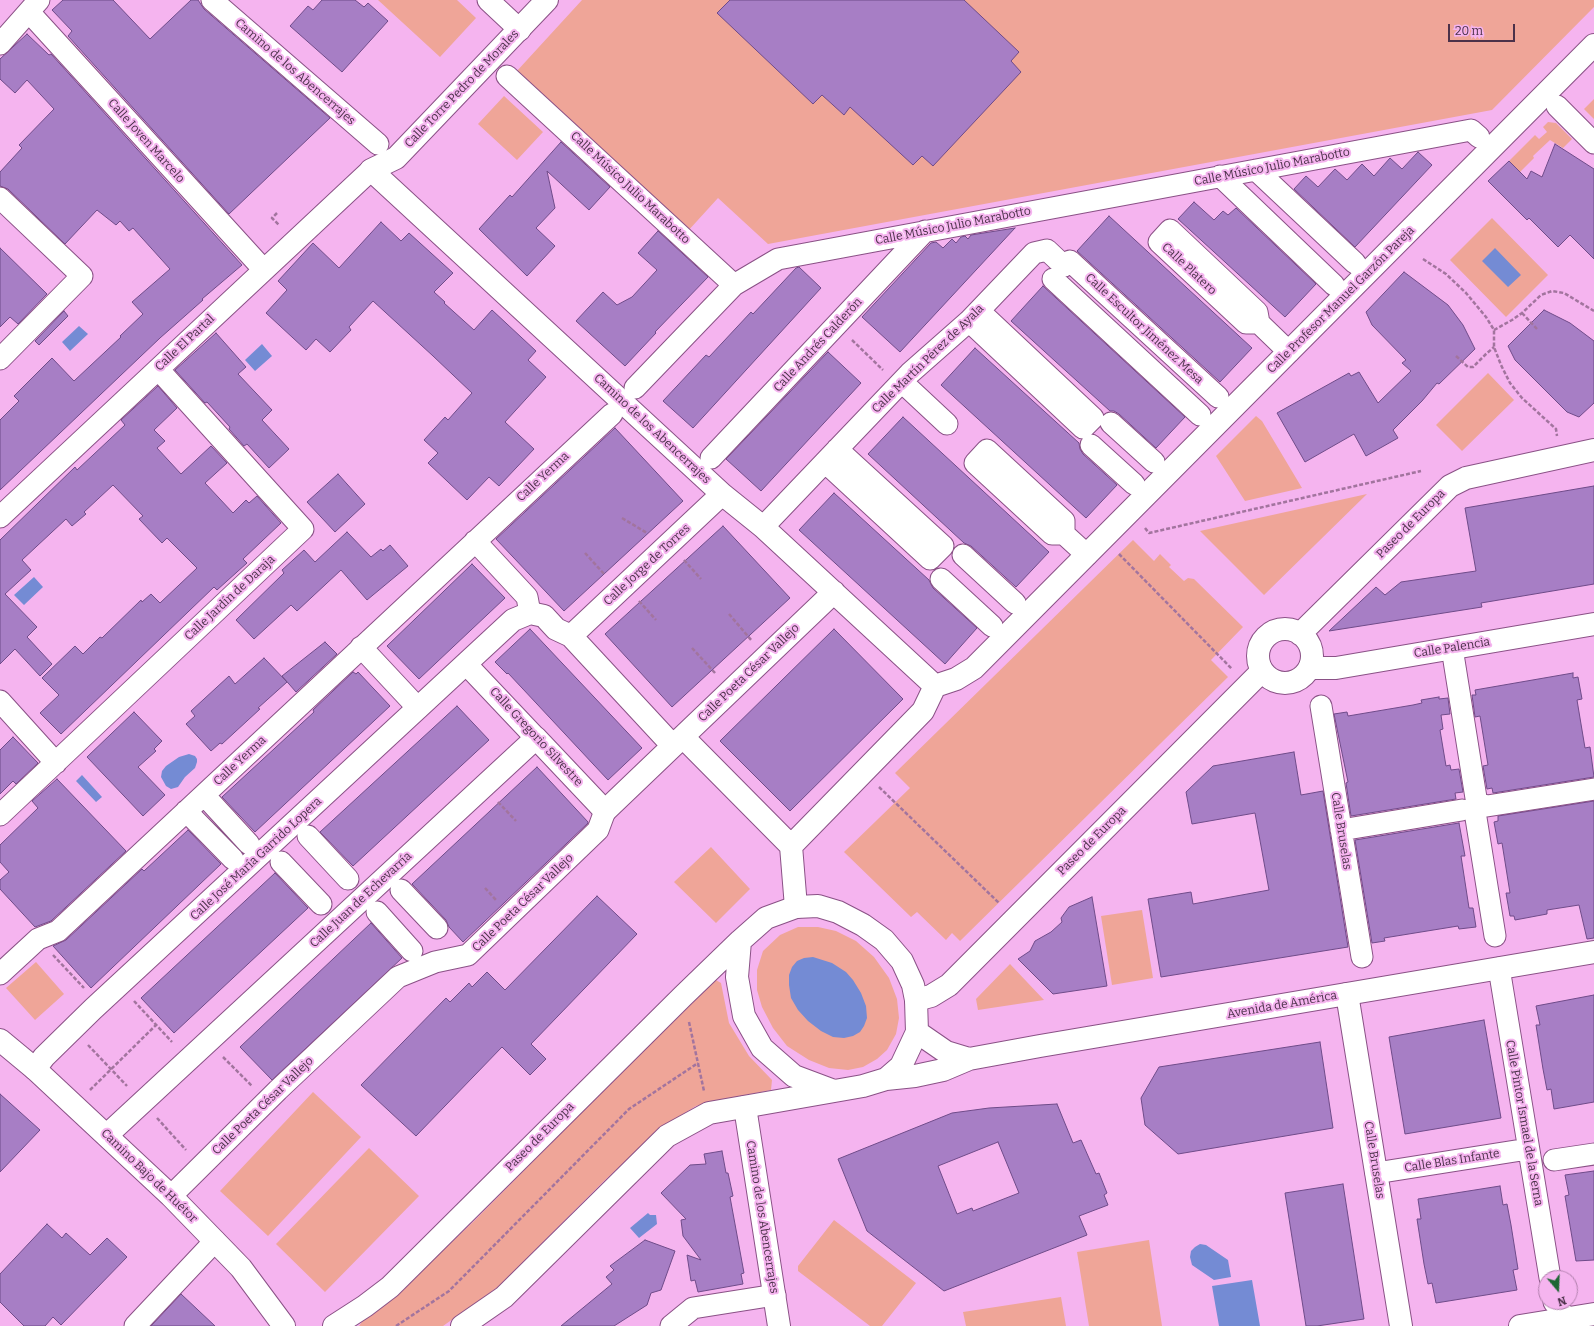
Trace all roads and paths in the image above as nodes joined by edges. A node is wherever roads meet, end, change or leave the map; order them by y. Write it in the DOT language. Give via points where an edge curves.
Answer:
graph roads {
  1 [pos="212,0"];
  2 [pos="488,0"];
  3 [pos="547,0"];
  4 [pos="34,6"];
  5 [pos="520,30"];
  6 [pos="0,44"];
  7 [pos="1594,45"];
  8 [pos="507,76"];
  9 [pos="1557,106"];
  10 [pos="1479,137"];
  11 [pos="1594,143"];
  12 [pos="378,144"];
  13 [pos="371,170"];
  14 [pos="1256,170"];
  15 [pos="1220,176"];
  16 [pos="0,198"];
  17 [pos="277,213"];
  18 [pos="282,228"];
  19 [pos="925,231"];
  20 [pos="1423,259"];
  21 [pos="1355,263"];
  22 [pos="1062,268"];
  23 [pos="264,270"];
  24 [pos="734,285"];
  25 [pos="1334,285"];
  26 [pos="1594,311"];
  27 [pos="1522,313"];
  28 [pos="974,316"];
  29 [pos="1259,323"];
  30 [pos="836,324"];
  31 [pos="1537,329"];
  32 [pos="1494,330"];
  33 [pos="1494,347"];
  34 [pos="1289,352"];
  35 [pos="1456,356"];
  36 [pos="0,359"];
  37 [pos="158,369"];
  38 [pos="883,371"];
  39 [pos="902,382"];
  40 [pos="636,388"];
  41 [pos="1218,397"];
  42 [pos="612,414"];
  43 [pos="1200,415"];
  44 [pos="1111,423"];
  45 [pos="947,424"];
  46 [pos="1556,429"];
  47 [pos="1091,444"];
  48 [pos="1594,450"];
  49 [pos="831,456"];
  50 [pos="712,458"];
  51 [pos="1154,462"];
  52 [pos="1421,471"];
  53 [pos="1134,484"];
  54 [pos="722,494"];
  55 [pos="0,517"];
  56 [pos="622,518"];
  57 [pos="1141,524"];
  58 [pos="763,527"];
  59 [pos="1064,534"];
  60 [pos="651,538"];
  61 [pos="480,546"];
  62 [pos="1115,550"];
  63 [pos="585,553"];
  64 [pos="963,555"];
  65 [pos="1087,555"];
  66 [pos="682,558"];
  67 [pos="608,578"];
  68 [pos="941,578"];
  69 [pos="701,579"];
  70 [pos="834,592"];
  71 [pos="638,600"];
  72 [pos="1015,603"];
  73 [pos="530,613"];
  74 [pos="729,614"];
  75 [pos="656,620"];
  76 [pos="1594,624"];
  77 [pos="992,626"];
  78 [pos="1300,634"];
  79 [pos="571,636"];
  80 [pos="754,642"];
  81 [pos="692,648"];
  82 [pos="1452,648"];
  83 [pos="366,652"];
  84 [pos="466,664"];
  85 [pos="1310,668"];
  86 [pos="1262,671"];
  87 [pos="1236,673"];
  88 [pos="717,676"];
  89 [pos="935,686"];
  90 [pos="0,701"];
  91 [pos="1321,706"];
  92 [pos="418,708"];
  93 [pos="536,738"];
  94 [pos="678,742"];
  95 [pos="56,763"];
  96 [pos="876,784"];
  97 [pos="1594,789"];
  98 [pos="204,794"];
  99 [pos="496,800"];
  100 [pos="186,811"];
  101 [pos="605,811"];
  102 [pos="1473,811"];
  103 [pos="0,815"];
  104 [pos="516,821"];
  105 [pos="1341,830"];
  106 [pos="308,836"];
  107 [pos="250,844"];
  108 [pos="791,846"];
  109 [pos="233,859"];
  110 [pos="281,862"];
  111 [pos="348,879"];
  112 [pos="401,890"];
  113 [pos="321,904"];
  114 [pos="1002,906"];
  115 [pos="796,907"];
  116 [pos="377,912"];
  117 [pos="437,928"];
  118 [pos="1495,936"];
  119 [pos="38,939"];
  120 [pos="740,941"];
  121 [pos="412,950"];
  122 [pos="1594,952"];
  123 [pos="1362,957"];
  124 [pos="1498,968"];
  125 [pos="0,974"];
  126 [pos="84,989"];
  127 [pos="1347,994"];
  128 [pos="133,1000"];
  129 [pos="916,1000"];
  130 [pos="689,1020"];
  131 [pos="156,1025"];
  132 [pos="917,1032"];
  133 [pos="0,1040"];
  134 [pos="172,1042"];
  135 [pos="86,1043"];
  136 [pos="223,1057"];
  137 [pos="969,1059"];
  138 [pos="698,1063"];
  139 [pos="35,1069"];
  140 [pos="111,1069"];
  141 [pos="886,1079"];
  142 [pos="130,1089"];
  143 [pos="255,1089"];
  144 [pos="834,1091"];
  145 [pos="87,1093"];
  146 [pos="705,1097"];
  147 [pos="745,1107"];
  148 [pos="157,1118"];
  149 [pos="107,1135"];
  150 [pos="1528,1149"];
  151 [pos="187,1152"];
  152 [pos="1594,1154"];
  153 [pos="1554,1160"];
  154 [pos="1376,1173"];
  155 [pos="171,1196"];
  156 [pos="214,1241"];
  157 [pos="1549,1270"];
  158 [pos="775,1295"];
  159 [pos="1594,1314"];
  160 [pos="1563,1315"];
  161 [pos="135,1326"];
  162 [pos="284,1326"];
  163 [pos="334,1326"];
  164 [pos="396,1326"];
  165 [pos="462,1326"];
  166 [pos="671,1326"];
  167 [pos="779,1326"];
  168 [pos="1400,1326"];
  169 [pos="1520,1326"];
  1 -- 12 [label="street, Camino de los Abencerrajes"];
  2 -- 5 [label="street"];
  3 -- 5 [label="street, Calle Torre Pedro de Morales"];
  4 -- 6 [label="street"];
  4 -- 23 [label="street, Calle Joven Marcelo"];
  5 -- 13 [label="street, Calle Torre Pedro de Morales" via="396,158"];
  7 -- 34 [label="street, Calle Profesor Manuel Garzón Pareja"];
  8 -- 24 [label="street, Calle Músico Julio Marabotto"];
  9 -- 11 [label="street"];
  10 -- 14 [label="street, Calle Músico Julio Marabotto" via="1471,130"];
  13 -- 23 [label="street, Calle El Partal"];
  13 -- 54 [label="street, Camino de los Abencerrajes"];
  14 -- 15 [label="street, Calle Músico Julio Marabotto"];
  14 -- 21 [label="street, Calle Profesor Manuel Garzón Pareja"];
  15 -- 19 [label="street, Calle Músico Julio Marabotto"];
  15 -- 25 [label="street, Calle Profesor Manuel Garzón Pareja"];
  16 -- 36 [label="street" via="82,276"];
  17 -- 18 [label="path" via="272,218"];
  19 -- 24 [label="street, Calle Músico Julio Marabotto" via="778,259"];
  19 -- 30 [label="street, Calle Andrés Calderón"];
  20 -- 32 [label="path" via="1446,274 1466,293"];
  22 -- 28 [label="street, Calle Martín Pérez de Ayala" via="1047,250 1034,254"];
  22 -- 41 [label="street, Calle Escultor Jiménez Mesa"];
  22 -- 43 [label="street, Calle Escultor Jiménez Mesa"];
  23 -- 37 [label="street, Calle El Partal"];
  24 -- 40 [label="street"];
  26 -- 27 [label="path" via="1564,293 1552,291 1541,295"];
  27 -- 31 [label="path"];
  27 -- 32 [label="path"];
  28 -- 28 [label="street" via="1083,428 1093,418"];
  28 -- 39 [label="street, Calle Martín Pérez de Ayala"];
  29 -- 29 [label="street, Calle Platero" via="1257,312 1170,230 1159,242 1246,322"];
  29 -- 34 [label="street, Calle Platero"];
  30 -- 38 [label="path"];
  30 -- 50 [label="street, Calle Andrés Calderón"];
  32 -- 33 [label="path"];
  33 -- 35 [label="path" via="1473,367 1468,367"];
  33 -- 46 [label="path" via="1510,383 1522,398"];
  34 -- 65 [label="street, Calle Profesor Manuel Garzón Pareja"];
  37 -- 55 [label="street, Calle El Partal"];
  37 -- 95 [label="street, Calle Jardín de Daraja" via="303,529"];
  39 -- 45 [label="street"];
  39 -- 49 [label="street, Calle Martín Pérez de Ayala"];
  42 -- 61 [label="street, Calle Yerma"];
  44 -- 51 [label="street"];
  47 -- 53 [label="street"];
  48 -- 78 [label="street, Paseo de Europa" via="1466,478 1450,486"];
  49 -- 49 [label="street" via="930,559 943,546"];
  49 -- 58 [label="street, Calle Martín Pérez de Ayala"];
  52 -- 57 [label="path" via="1150,533"];
  54 -- 58 [label="street, Camino de los Abencerrajes"];
  54 -- 79 [label="street, Calle Jorge de Torres"];
  56 -- 60 [label="path"];
  58 -- 70 [label="street, Camino de los Abencerrajes"];
  59 -- 65 [label="street"];
  61 -- 73 [label="street" via="526,597"];
  61 -- 83 [label="street, Calle Yerma"];
  62 -- 87 [label="path"];
  63 -- 67 [label="path"];
  64 -- 72 [label="street"];
  65 -- 89 [label="street, Calle Profesor Manuel Garzón Pareja" via="974,668 956,679"];
  66 -- 69 [label="path"];
  68 -- 77 [label="street"];
  70 -- 89 [label="street, Camino de los Abencerrajes"];
  70 -- 94 [label="street, Calle Poeta César Vallejo"];
  71 -- 75 [label="path"];
  73 -- 79 [label="street" via="544,616 556,629"];
  73 -- 84 [label="street, Calle José María Garrido Lopera" via="512,620"];
  74 -- 80 [label="path"];
  76 -- 82 [label="street, Calle Palencia"];
  78 -- 85 [label="street" via="1306,639 1312,653"];
  78 -- 86 [label="street" via="1282,629 1266,637 1260,644 1258,653"];
  79 -- 94 [label="street"];
  81 -- 88 [label="path"];
  82 -- 85 [label="street, Calle Palencia" via="1336,668"];
  82 -- 102 [label="street" via="1476,798"];
  83 -- 92 [label="street"];
  83 -- 98 [label="street, Calle Yerma"];
  84 -- 92 [label="street, Calle José María Garrido Lopera"];
  84 -- 93 [label="street, Calle Gregorio Silvestre"];
  85 -- 86 [label="street" via="1299,680 1291,683 1274,681"];
  86 -- 129 [label="street, Paseo de Europa" via="949,985 931,996"];
  89 -- 108 [label="street" via="923,710"];
  90 -- 95 [label="street"];
  91 -- 105 [label="street, Calle Bruselas"];
  92 -- 139 [label="street, Calle José María Garrido Lopera" via="93,1009"];
  93 -- 101 [label="street, Calle Gregorio Silvestre"];
  93 -- 149 [label="street, Calle Juan de Echevarría"];
  94 -- 101 [label="street, Calle Poeta César Vallejo"];
  94 -- 108 [label="street"];
  95 -- 103 [label="street, Calle Jardín de Daraja"];
  96 -- 114 [label="path"];
  97 -- 102 [label="street" via="1487,806"];
  98 -- 100 [label="street, Calle Yerma"];
  98 -- 107 [label="street"];
  99 -- 104 [label="path"];
  100 -- 109 [label="street"];
  100 -- 119 [label="street, Calle Yerma" via="58,931"];
  101 -- 155 [label="street, Calle Poeta César Vallejo" via="598,830 468,955 435,962 398,977"];
  102 -- 105 [label="street"];
  102 -- 118 [label="street"];
  105 -- 123 [label="street, Calle Bruselas"];
  106 -- 111 [label="street"];
  108 -- 115 [label="street"];
  110 -- 113 [label="street"];
  112 -- 117 [label="street"];
  115 -- 120 [label="street, Paseo de Europa" via="766,918"];
  115 -- 129 [label="street, Paseo de Europa" via="818,906 838,912 884,940 902,961"];
  116 -- 121 [label="street"];
  119 -- 125 [label="street, Calle Yerma"];
  119 -- 126 [label="path"];
  120 -- 144 [label="street" via="737,977 744,1016 762,1048 794,1076"];
  120 -- 163 [label="street, Paseo de Europa" via="390,1287"];
  122 -- 124 [label="street, Avenida de América"];
  124 -- 127 [label="street, Avenida de América"];
  124 -- 150 [label="street, Calle Pintor Ismael de la Serna"];
  127 -- 137 [label="street, Avenida de América"];
  127 -- 154 [label="street, Calle Bruselas"];
  128 -- 131 [label="path"];
  129 -- 132 [label="street, Paseo de Europa"];
  130 -- 138 [label="path"];
  131 -- 134 [label="path"];
  131 -- 140 [label="path"];
  132 -- 137 [label="street, Avenida de América" via="946,1052"];
  132 -- 141 [label="street" via="901,1066"];
  133 -- 139 [label="street, Camino Bajo de Huétor"];
  135 -- 140 [label="path"];
  136 -- 143 [label="path"];
  137 -- 141 [label="street, Avenida de América" via="943,1070"];
  138 -- 146 [label="path"];
  138 -- 164 [label="path" via="629,1109 449,1291"];
  139 -- 149 [label="street, Camino Bajo de Huétor"];
  140 -- 142 [label="path"];
  140 -- 145 [label="path"];
  141 -- 144 [label="street"];
  144 -- 147 [label="street"];
  147 -- 158 [label="street, Camino de los Abencerrajes"];
  147 -- 165 [label="street" via="709,1113 667,1136 504,1297"];
  148 -- 151 [label="path"];
  149 -- 155 [label="street, Camino Bajo de Huétor"];
  150 -- 154 [label="street, Calle Blas Infante"];
  150 -- 157 [label="street, Calle Pintor Ismael de la Serna"];
  152 -- 153 [label="street"];
  154 -- 168 [label="street, Calle Bruselas"];
  155 -- 156 [label="street, Camino Bajo de Huétor"];
  156 -- 161 [label="street"];
  156 -- 162 [label="street, Camino Bajo de Huétor" via="241,1268"];
  158 -- 166 [label="street" via="693,1308"];
  158 -- 167 [label="street, Camino de los Abencerrajes"];
  159 -- 160 [label="street"];
  160 -- 169 [label="street"];
}
